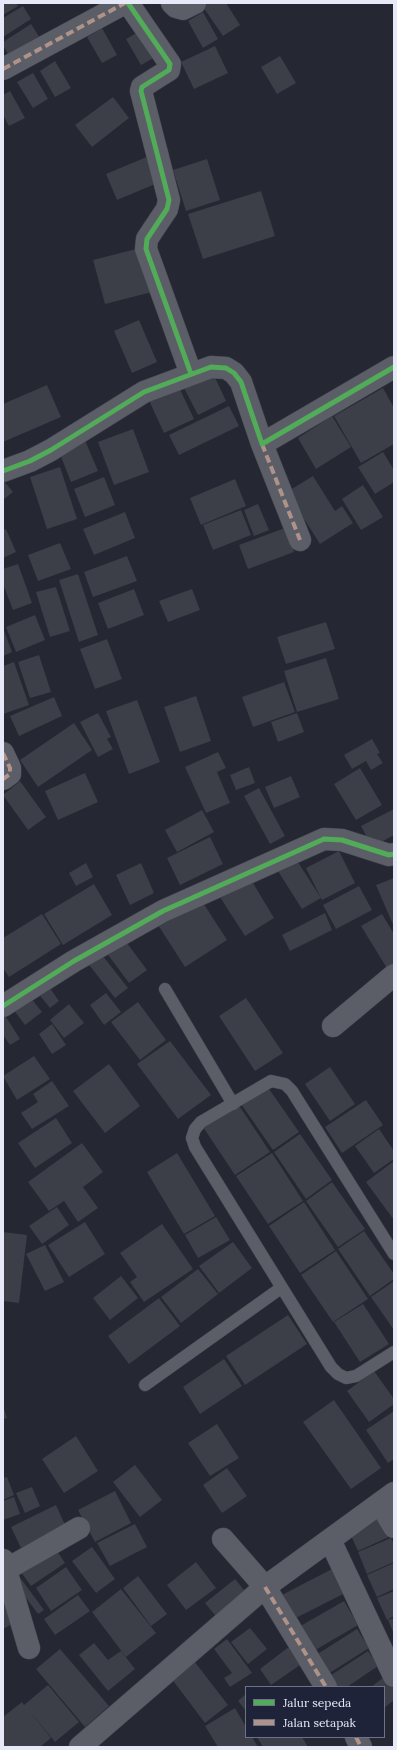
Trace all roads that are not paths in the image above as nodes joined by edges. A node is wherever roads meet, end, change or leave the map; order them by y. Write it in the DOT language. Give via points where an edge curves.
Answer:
graph roads {
  1 [pos="126,3"];
  2 [pos="172,3"];
  3 [pos="194,3"];
  4 [pos="3,69"];
  5 [pos="394,367"];
  6 [pos="191,374"];
  7 [pos="262,444"];
  8 [pos="3,471"];
  9 [pos="300,540"];
  10 [pos="3,753"];
  11 [pos="3,780"];
  12 [pos="394,854"];
  13 [pos="394,975"];
  14 [pos="165,989"];
  15 [pos="3,1006"];
  16 [pos="333,1026"];
  17 [pos="233,1104"];
  18 [pos="394,1254"];
  19 [pos="281,1288"];
  20 [pos="394,1352"];
  21 [pos="145,1385"];
  22 [pos="387,1498"];
  23 [pos="394,1527"];
  24 [pos="79,1528"];
  25 [pos="223,1540"];
  26 [pos="330,1540"];
  27 [pos="5,1564"];
  28 [pos="265,1587"];
  29 [pos="29,1648"];
  30 [pos="394,1676"];
  31 [pos="325,1686"];
  32 [pos="356,1738"];
  33 [pos="80,1747"];
  34 [pos="361,1747"];
  1 -- 4 [label="street"];
  1 -- 6 [label="street" via="170,64 169,70 141,90 169,200 167,209 147,239 146,249"];
  2 -- 3 [label="street" via="183,9"];
  5 -- 7 [label="street"];
  6 -- 7 [label="street" via="211,367 226,368 234,373 241,382"];
  6 -- 8 [label="street" via="144,392 52,450"];
  7 -- 9 [label="street"];
  10 -- 11 [label="street" via="10,774"];
  12 -- 15 [label="street" via="382,853 342,840 324,839 163,911 74,961"];
  13 -- 16 [label="street"];
  14 -- 17 [label="lane"];
  17 -- 18 [label="lane" via="271,1081 285,1084 292,1091"];
  17 -- 19 [label="lane" via="201,1122 192,1138 195,1147"];
  19 -- 20 [label="lane" via="338,1374 346,1378 356,1376"];
  19 -- 21 [label="lane"];
  22 -- 23 [label="street"];
  22 -- 26 [label="street"];
  24 -- 27 [label="street"];
  25 -- 28 [label="street"];
  26 -- 28 [label="street"];
  26 -- 30 [label="street"];
  27 -- 29 [label="street"];
  28 -- 31 [label="street"];
  28 -- 33 [label="street"];
  32 -- 34 [label="street"];
}
